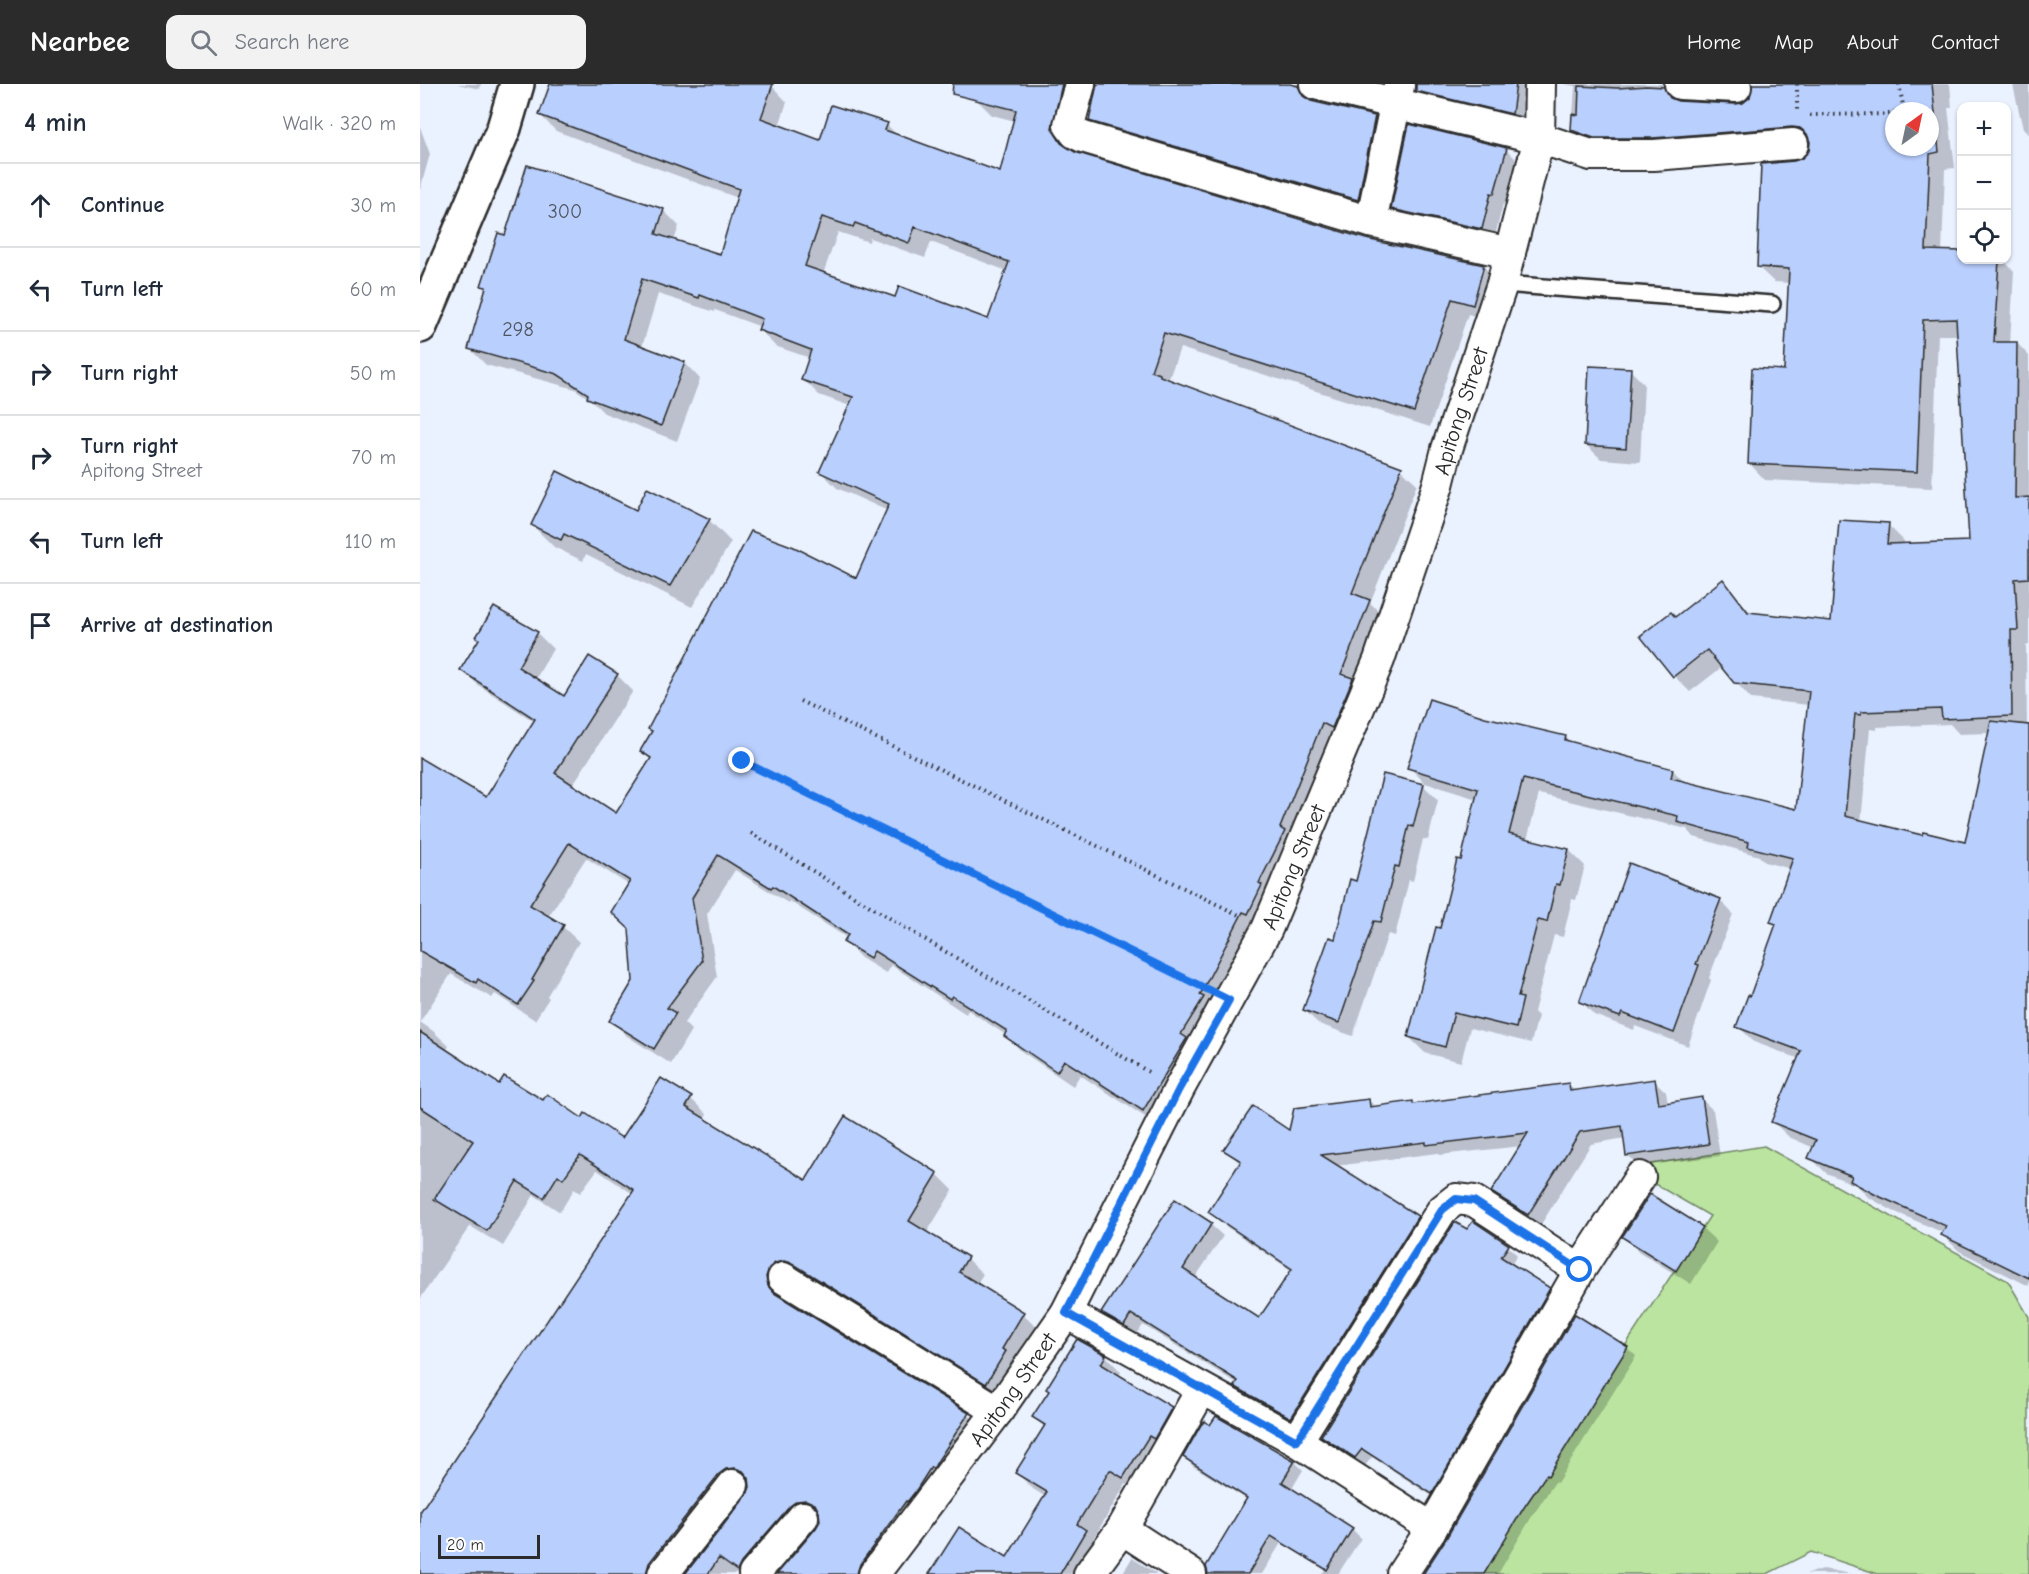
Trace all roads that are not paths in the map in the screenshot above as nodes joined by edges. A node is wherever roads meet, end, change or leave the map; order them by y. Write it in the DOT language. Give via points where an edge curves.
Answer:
graph roads {
  1 [pos="517,84"];
  2 [pos="1080,84"];
  3 [pos="1315,84"];
  4 [pos="1540,84"];
  5 [pos="1680,84"];
  6 [pos="1736,87"];
  7 [pos="1397,94"];
  8 [pos="1539,138"];
  9 [pos="1793,144"];
  10 [pos="1371,222"];
  11 [pos="1510,253"];
  12 [pos="1502,284"];
  13 [pos="1772,304"];
  14 [pos="420,326"];
  15 [pos="1640,1177"];
  16 [pos="1580,1270"];
  17 [pos="783,1278"];
  18 [pos="1066,1313"];
  19 [pos="1202,1389"];
  20 [pos="998,1411"];
  21 [pos="1297,1441"];
  22 [pos="733,1485"];
  23 [pos="802,1517"];
  24 [pos="1432,1527"];
  25 [pos="1122,1529"];
  26 [pos="663,1574"];
  27 [pos="754,1574"];
  28 [pos="874,1574"];
  29 [pos="1089,1574"];
  30 [pos="1191,1574"];
  31 [pos="1402,1574"];
  1 -- 14 [label="main road" via="504,128"];
  2 -- 10 [label="street" via="1069,125 1083,137"];
  3 -- 7 [label="street"];
  4 -- 8 [label="street, Apitong Street"];
  5 -- 6 [label="street"];
  7 -- 8 [label="street"];
  7 -- 10 [label="street"];
  8 -- 9 [label="street" via="1591,155 1654,155"];
  8 -- 11 [label="street, Apitong Street"];
  10 -- 11 [label="street"];
  11 -- 12 [label="street, Apitong Street"];
  12 -- 13 [label="lane"];
  12 -- 18 [label="street, Apitong Street" via="1379,660 1267,929 1179,1089"];
  15 -- 16 [label="street"];
  16 -- 21 [label="street" via="1474,1201 1456,1199 1442,1210"];
  16 -- 24 [label="street"];
  17 -- 20 [label="street"];
  18 -- 19 [label="street"];
  18 -- 20 [label="street, Apitong Street"];
  19 -- 21 [label="street"];
  19 -- 25 [label="street"];
  20 -- 28 [label="street, Apitong Street"];
  21 -- 24 [label="street"];
  22 -- 26 [label="street"];
  23 -- 27 [label="street"];
  24 -- 31 [label="street"];
  25 -- 29 [label="street"];
  25 -- 30 [label="street"];
}
